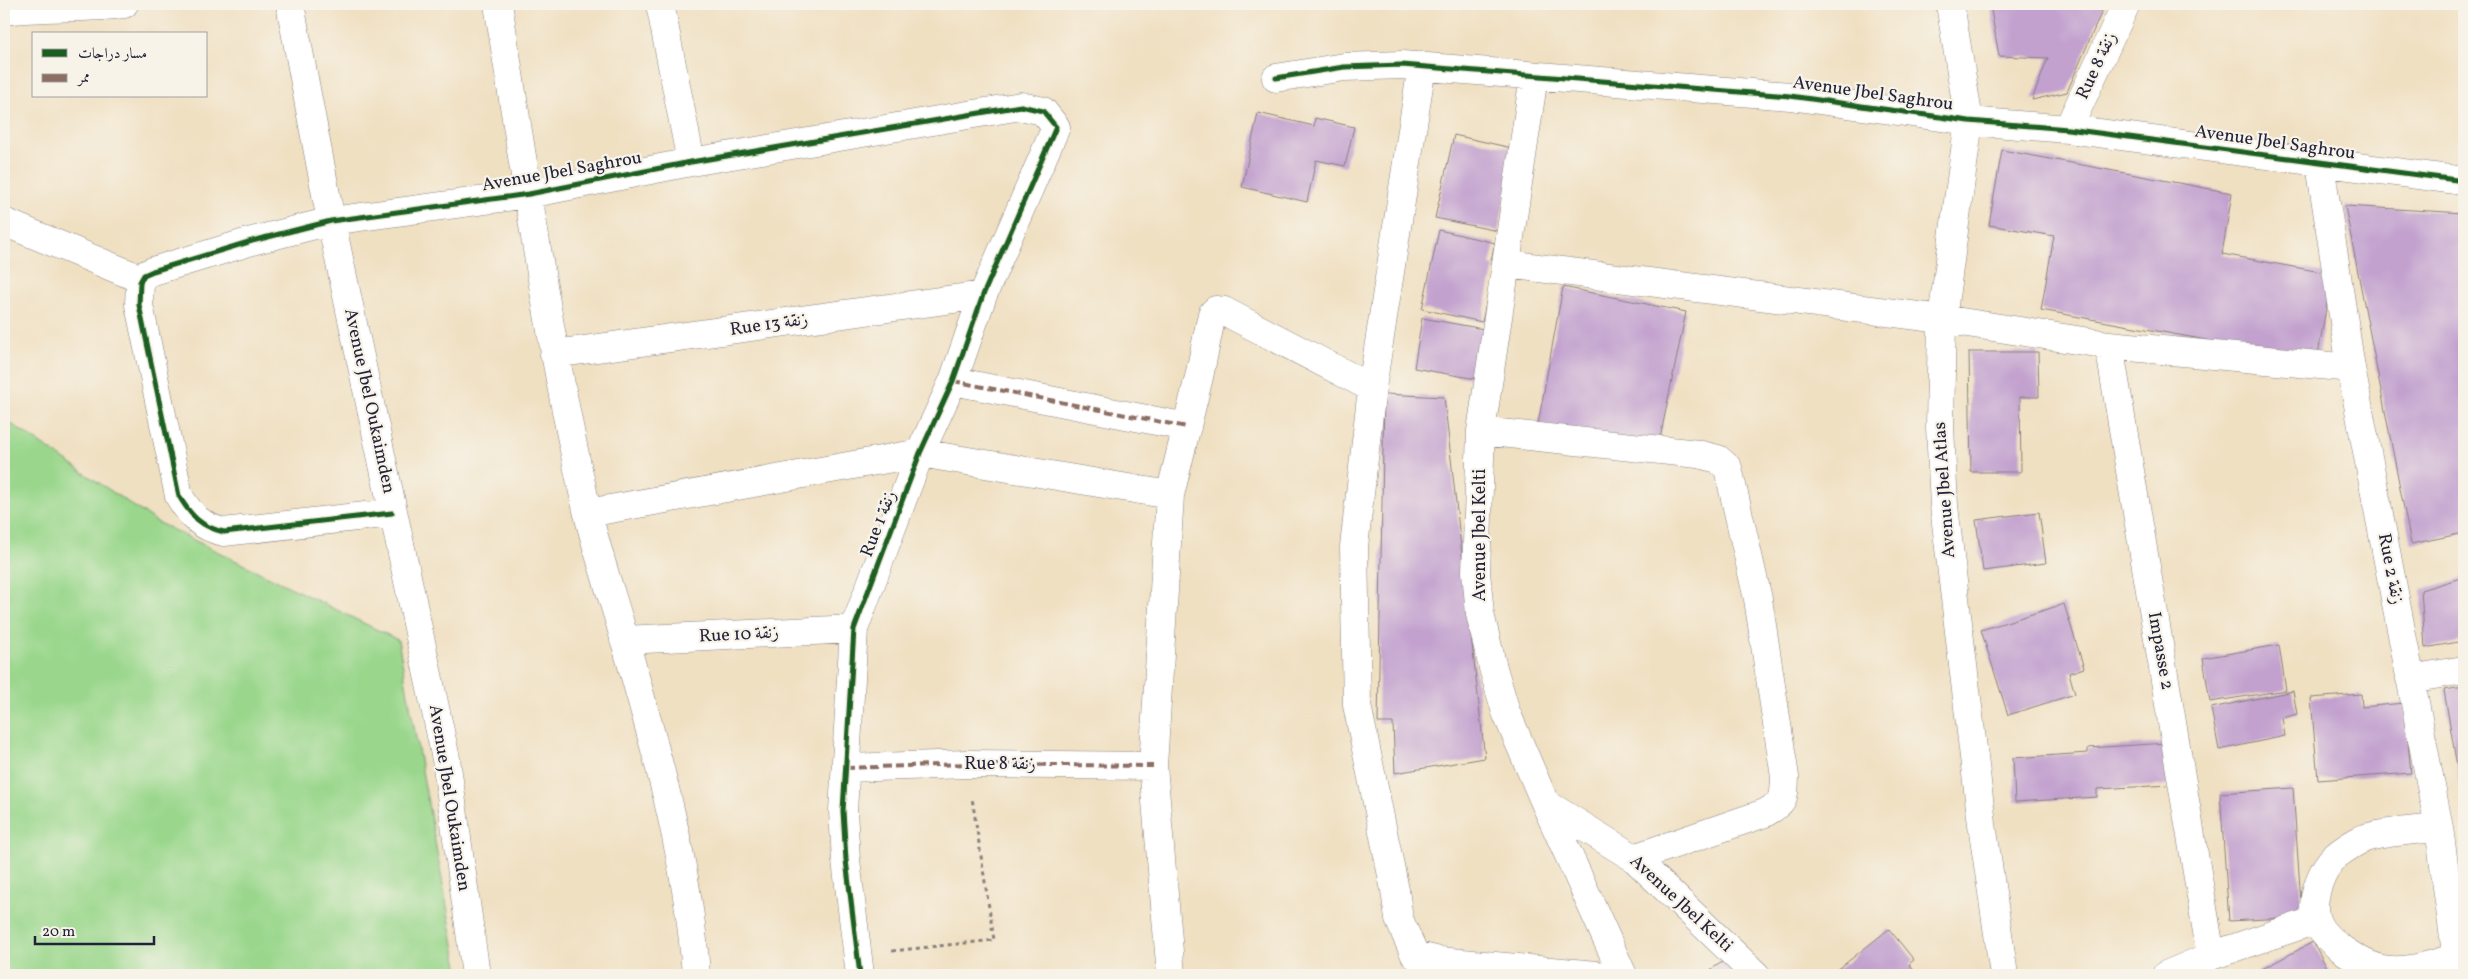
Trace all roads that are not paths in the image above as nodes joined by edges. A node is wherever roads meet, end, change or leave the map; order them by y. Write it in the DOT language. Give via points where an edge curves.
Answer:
graph roads {
  1 [pos="124,4"];
  2 [pos="290,4"];
  3 [pos="498,4"];
  4 [pos="660,4"];
  5 [pos="1950,4"];
  6 [pos="2126,4"];
  7 [pos="4,11"];
  8 [pos="1422,66"];
  9 [pos="1534,76"];
  10 [pos="1276,78"];
  11 [pos="1043,111"];
  12 [pos="1969,121"];
  13 [pos="2068,129"];
  14 [pos="692,162"];
  15 [pos="2320,164"];
  16 [pos="2464,181"];
  17 [pos="529,194"];
  18 [pos="331,221"];
  19 [pos="4,222"];
  20 [pos="1507,264"];
  21 [pos="141,279"];
  22 [pos="983,295"];
  23 [pos="1942,319"];
  24 [pos="2109,345"];
  25 [pos="554,354"];
  26 [pos="2351,368"];
  27 [pos="952,381"];
  28 [pos="1372,388"];
  29 [pos="1187,427"];
  30 [pos="1481,431"];
  31 [pos="920,453"];
  32 [pos="1170,495"];
  33 [pos="392,513"];
  34 [pos="588,513"];
  35 [pos="854,630"];
  36 [pos="624,640"];
  37 [pos="2464,670"];
  38 [pos="2410,679"];
  39 [pos="1153,766"];
  40 [pos="846,768"];
  41 [pos="1545,803"];
  42 [pos="2439,828"];
  43 [pos="1634,858"];
  44 [pos="2316,920"];
  45 [pos="2212,956"];
  46 [pos="859,965"];
  47 [pos="2458,966"];
  48 [pos="472,972"];
  49 [pos="696,975"];
  50 [pos="1172,975"];
  51 [pos="1597,975"];
  52 [pos="1622,975"];
  53 [pos="1756,975"];
  54 [pos="2004,975"];
  55 [pos="2166,975"];
  1 -- 7 [label="street" via="37,6"];
  2 -- 18 [label="street, Avenue Jbel Oukaimden"];
  3 -- 17 [label="street"];
  4 -- 14 [label="street"];
  5 -- 12 [label="street, Avenue Jbel Atlas"];
  6 -- 13 [label="street, Rue 8 زنقة"];
  8 -- 9 [label="street, Avenue Jbel Saghrou"];
  8 -- 10 [label="street, Avenue Jbel Saghrou" via="1344,67"];
  8 -- 28 [label="street"];
  9 -- 12 [label="street, Avenue Jbel Saghrou" via="1790,96"];
  9 -- 20 [label="street, Avenue Jbel Kelti"];
  11 -- 14 [label="street, Avenue Jbel Saghrou" via="1021,106"];
  11 -- 22 [label="street, Rue 1 زنقة" via="1056,127"];
  12 -- 13 [label="street, Avenue Jbel Saghrou"];
  12 -- 23 [label="street, Avenue Jbel Atlas"];
  13 -- 15 [label="street, Avenue Jbel Saghrou"];
  14 -- 17 [label="street, Avenue Jbel Saghrou"];
  15 -- 16 [label="street, Avenue Jbel Saghrou"];
  15 -- 26 [label="street, Rue 2 زنقة"];
  17 -- 18 [label="street, Avenue Jbel Saghrou"];
  17 -- 25 [label="street"];
  18 -- 21 [label="street, Avenue Jbel Saghrou" via="165,266"];
  18 -- 33 [label="street, Avenue Jbel Oukaimden"];
  19 -- 21 [label="street"];
  20 -- 23 [label="street"];
  20 -- 30 [label="street, Avenue Jbel Kelti"];
  21 -- 33 [label="street" via="139,305 179,496 200,523 224,532"];
  22 -- 25 [label="street, Rue 13 زنقة"];
  22 -- 27 [label="street, Rue 1 زنقة"];
  23 -- 24 [label="street"];
  23 -- 54 [label="street, Avenue Jbel Atlas" via="1940,427 1944,506"];
  24 -- 26 [label="street"];
  24 -- 45 [label="street, Impasse 2"];
  25 -- 34 [label="street"];
  26 -- 38 [label="street, Rue 2 زنقة"];
  27 -- 29 [label="street"];
  27 -- 31 [label="street, Rue 1 زنقة"];
  28 -- 29 [label="street" via="1272,334 1216,310 1212,314"];
  28 -- 51 [label="street" via="1354,547 1357,705 1399,919 1406,940 1414,955 1422,958"];
  29 -- 32 [label="street"];
  30 -- 41 [label="street, Avenue Jbel Kelti" via="1476,572 1480,614 1506,712"];
  30 -- 43 [label="street" via="1698,454 1718,459 1728,468 1758,599 1785,777 1784,797 1777,807 1765,813"];
  31 -- 32 [label="street"];
  31 -- 34 [label="street"];
  31 -- 35 [label="street, Rue 1 زنقة"];
  32 -- 39 [label="street"];
  33 -- 48 [label="street, Avenue Jbel Oukaimden" via="446,759"];
  34 -- 36 [label="street"];
  35 -- 36 [label="street, Rue 10 زنقة"];
  35 -- 40 [label="street, Rue 1 زنقة"];
  36 -- 49 [label="street" via="681,854 692,922"];
  37 -- 38 [label="street"];
  38 -- 42 [label="street, Rue 2 زنقة"];
  39 -- 40 [label="street, Rue 8 زنقة" via="966,764"];
  39 -- 50 [label="street"];
  40 -- 46 [label="street, Rue 1 زنقة" via="843,811 846,860"];
  41 -- 43 [label="street, Avenue Jbel Kelti"];
  41 -- 52 [label="street"];
  42 -- 44 [label="street" via="2368,837 2331,861 2317,892"];
  42 -- 47 [label="street, Rue 2 زنقة"];
  43 -- 53 [label="street, Avenue Jbel Kelti"];
  44 -- 45 [label="street"];
  44 -- 47 [label="street" via="2324,932 2354,958 2382,969"];
  45 -- 55 [label="street"];
}
